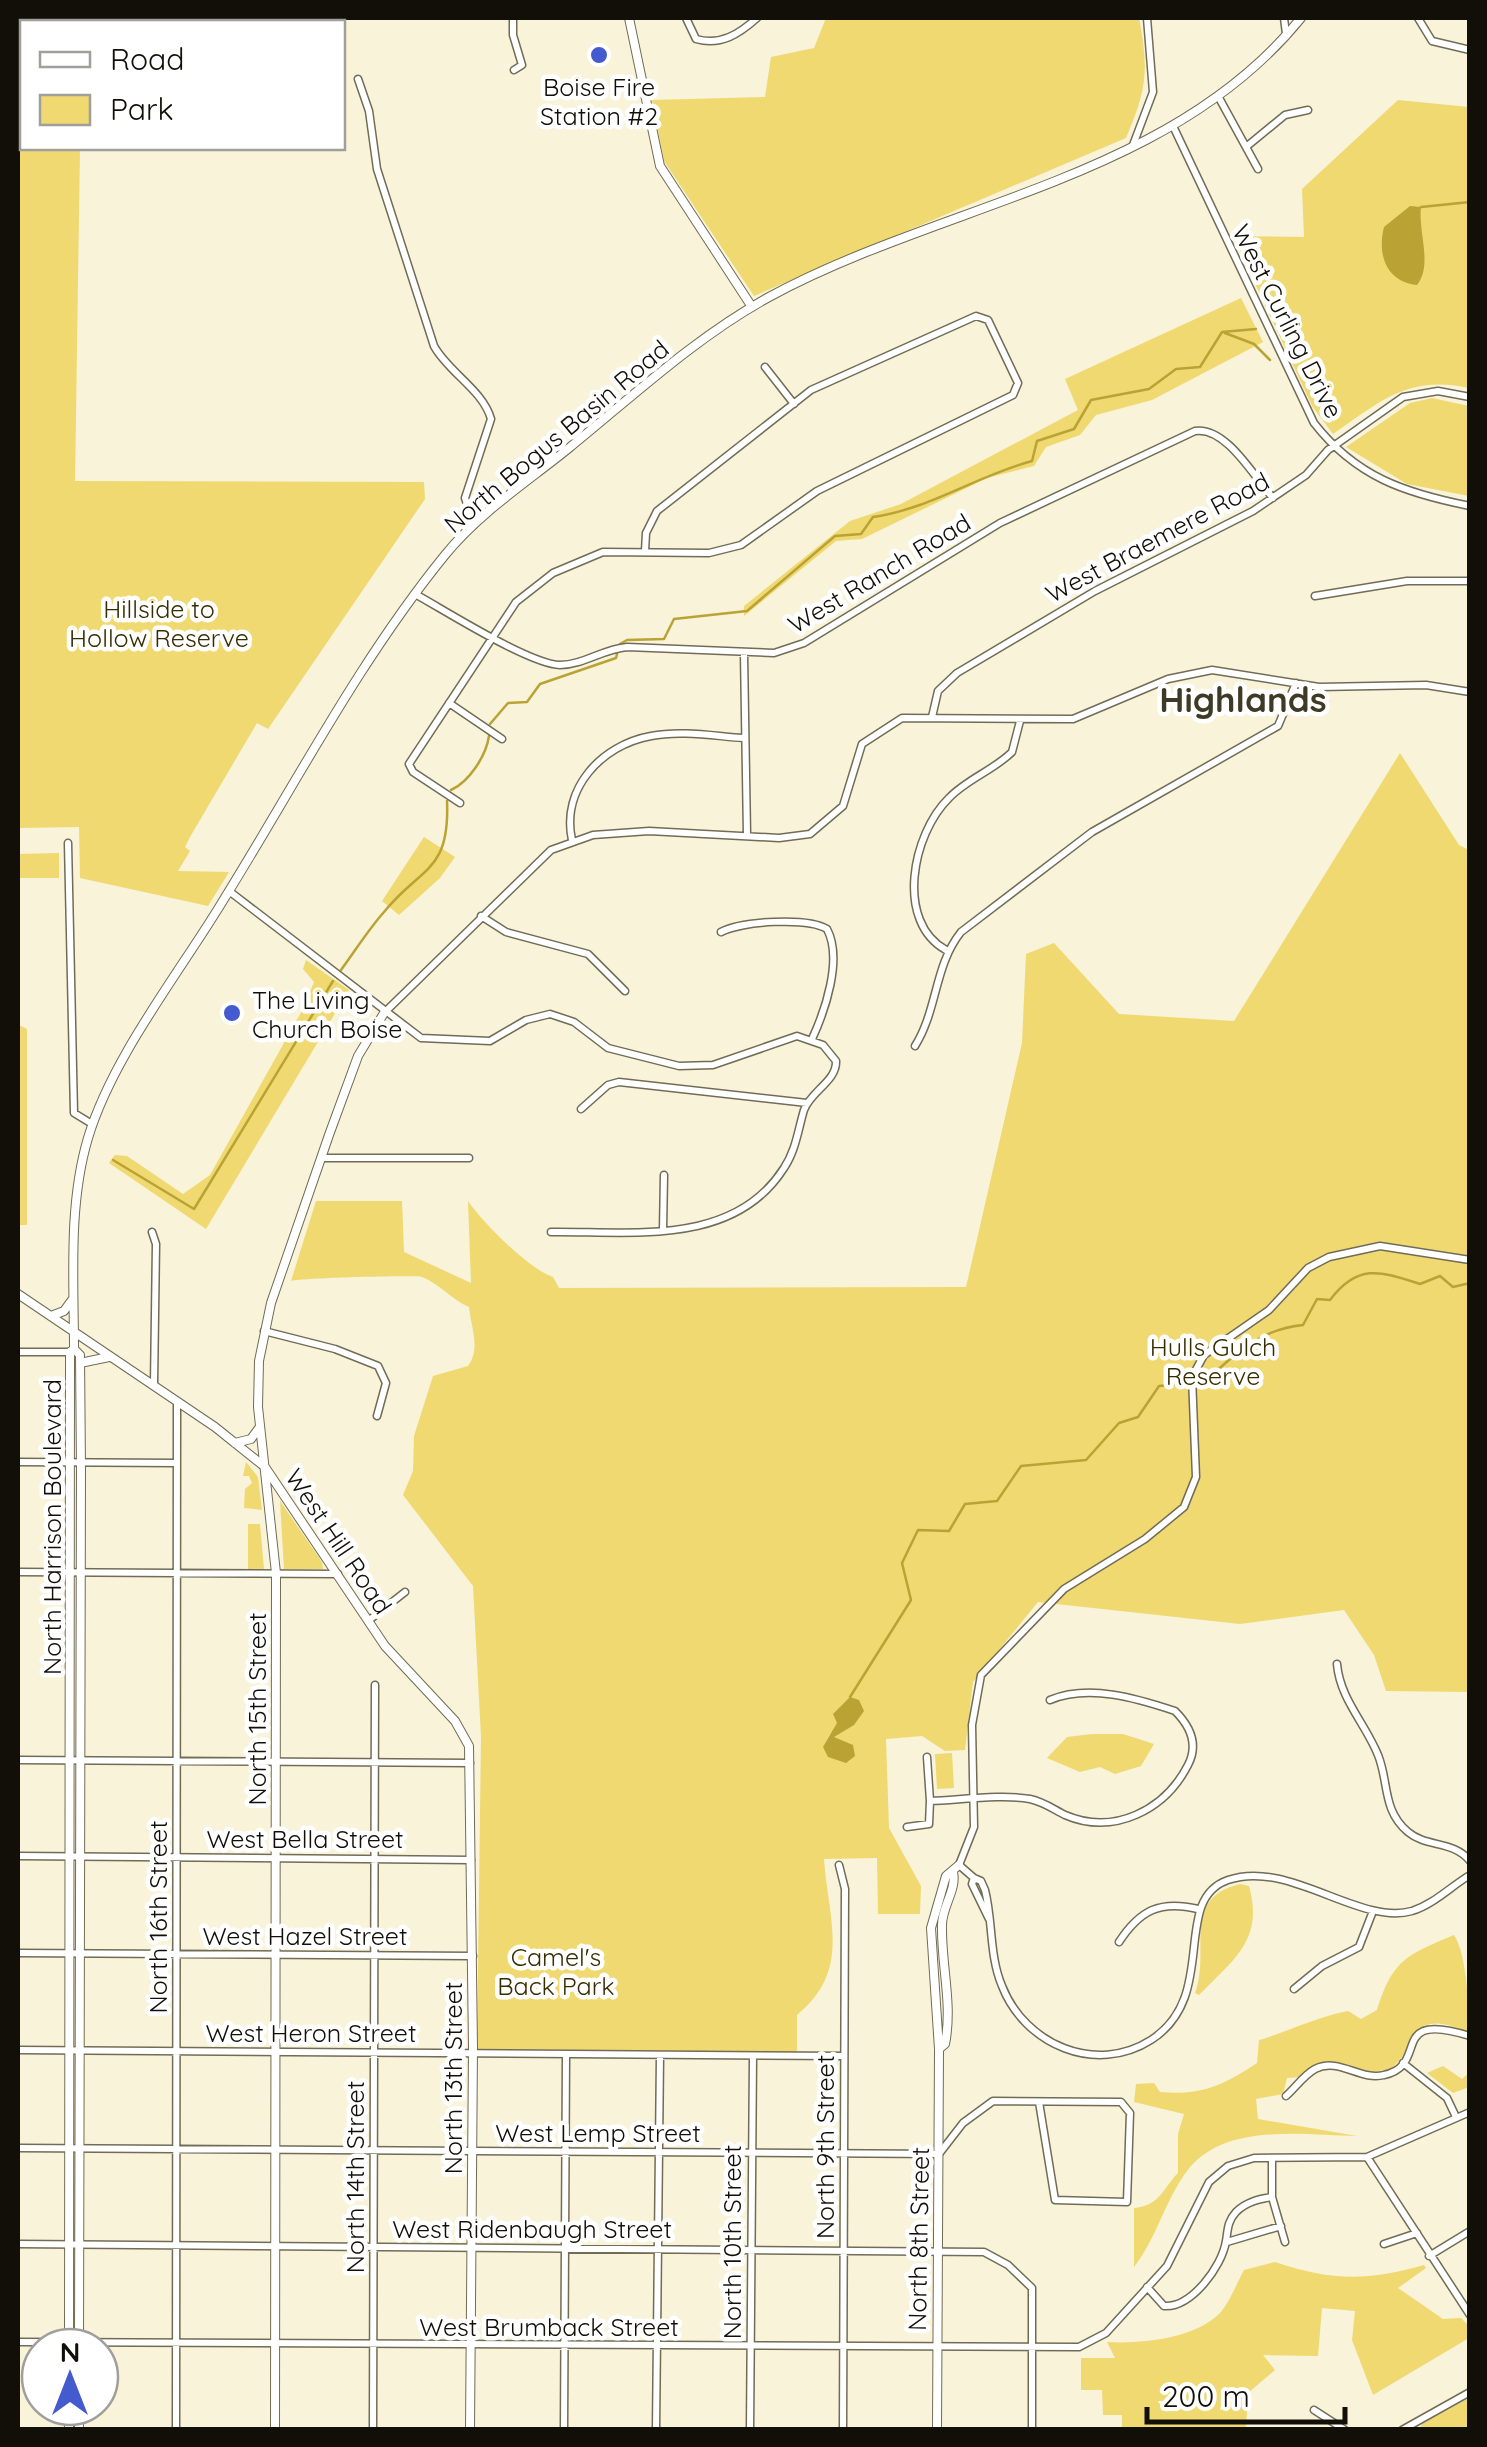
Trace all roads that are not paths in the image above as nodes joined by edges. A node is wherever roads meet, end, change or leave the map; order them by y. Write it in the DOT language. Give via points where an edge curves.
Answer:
graph roads {
  1 [pos="513,18"];
  2 [pos="630,18"];
  3 [pos="686,18"];
  4 [pos="757,18"];
  5 [pos="1147,18"];
  6 [pos="1284,18"];
  7 [pos="1301,18"];
  8 [pos="1418,18"];
  9 [pos="1287,35"];
  10 [pos="1470,50"];
  11 [pos="514,70"];
  12 [pos="358,80"];
  13 [pos="1218,96"];
  14 [pos="1308,110"];
  15 [pos="1173,126"];
  16 [pos="1133,145"];
  17 [pos="1246,147"];
  18 [pos="1258,169"];
  19 [pos="752,307"];
  20 [pos="766,367"];
  21 [pos="1470,397"];
  22 [pos="794,404"];
  23 [pos="1334,447"];
  24 [pos="1273,498"];
  25 [pos="1470,506"];
  26 [pos="474,525"];
  27 [pos="645,551"];
  28 [pos="1470,581"];
  29 [pos="414,594"];
  30 [pos="1315,596"];
  31 [pos="493,636"];
  32 [pos="744,654"];
  33 [pos="1296,683"];
  34 [pos="1470,692"];
  35 [pos="449,703"];
  36 [pos="932,717"];
  37 [pos="1020,721"];
  38 [pos="744,738"];
  39 [pos="502,739"];
  40 [pos="460,803"];
  41 [pos="748,835"];
  42 [pos="572,840"];
  43 [pos="68,843"];
  44 [pos="229,892"];
  45 [pos="481,916"];
  46 [pos="721,932"];
  47 [pos="946,950"];
  48 [pos="625,991"];
  49 [pos="384,1013"];
  50 [pos="812,1039"];
  51 [pos="915,1046"];
  52 [pos="807,1104"];
  53 [pos="580,1109"];
  54 [pos="92,1124"];
  55 [pos="322,1158"];
  56 [pos="469,1158"];
  57 [pos="664,1175"];
  58 [pos="662,1230"];
  59 [pos="152,1232"];
  60 [pos="552,1232"];
  61 [pos="1470,1260"];
  62 [pos="75,1292"];
  63 [pos="18,1294"];
  64 [pos="51,1316"];
  65 [pos="74,1330"];
  66 [pos="264,1331"];
  67 [pos="72,1351"];
  68 [pos="18,1352"];
  69 [pos="109,1357"];
  70 [pos="80,1363"];
  71 [pos="154,1389"];
  72 [pos="177,1405"];
  73 [pos="377,1416"];
  74 [pos="260,1424"];
  75 [pos="235,1443"];
  76 [pos="18,1462"];
  77 [pos="76,1462"];
  78 [pos="177,1463"];
  79 [pos="265,1468"];
  80 [pos="18,1572"];
  81 [pos="76,1572"];
  82 [pos="177,1573"];
  83 [pos="276,1574"];
  84 [pos="339,1574"];
  85 [pos="405,1592"];
  86 [pos="368,1621"];
  87 [pos="1337,1664"];
  88 [pos="374,1685"];
  89 [pos="1050,1700"];
  90 [pos="460,1729"];
  91 [pos="928,1757"];
  92 [pos="18,1760"];
  93 [pos="75,1760"];
  94 [pos="177,1761"];
  95 [pos="277,1762"];
  96 [pos="374,1762"];
  97 [pos="472,1763"];
  98 [pos="976,1800"];
  99 [pos="930,1801"];
  100 [pos="907,1827"];
  101 [pos="18,1856"];
  102 [pos="76,1857"];
  103 [pos="176,1858"];
  104 [pos="276,1858"];
  105 [pos="374,1859"];
  106 [pos="472,1860"];
  107 [pos="1470,1861"];
  108 [pos="839,1865"];
  109 [pos="956,1869"];
  110 [pos="1470,1875"];
  111 [pos="1198,1909"];
  112 [pos="1373,1911"];
  113 [pos="1119,1942"];
  114 [pos="18,1953"];
  115 [pos="75,1954"];
  116 [pos="176,1954"];
  117 [pos="276,1955"];
  118 [pos="374,1955"];
  119 [pos="472,1956"];
  120 [pos="1294,1990"];
  121 [pos="1470,2036"];
  122 [pos="18,2050"];
  123 [pos="75,2051"];
  124 [pos="176,2052"];
  125 [pos="276,2052"];
  126 [pos="374,2053"];
  127 [pos="473,2054"];
  128 [pos="566,2054"];
  129 [pos="660,2055"];
  130 [pos="753,2056"];
  131 [pos="844,2056"];
  132 [pos="1403,2063"];
  133 [pos="1290,2078"];
  134 [pos="1298,2086"];
  135 [pos="1286,2096"];
  136 [pos="1038,2102"];
  137 [pos="1470,2112"];
  138 [pos="1456,2117"];
  139 [pos="18,2148"];
  140 [pos="75,2148"];
  141 [pos="176,2149"];
  142 [pos="275,2150"];
  143 [pos="374,2150"];
  144 [pos="472,2151"];
  145 [pos="566,2152"];
  146 [pos="658,2152"];
  147 [pos="752,2153"];
  148 [pos="844,2153"];
  149 [pos="938,2154"];
  150 [pos="1272,2158"];
  151 [pos="1367,2158"];
  152 [pos="1272,2196"];
  153 [pos="1281,2226"];
  154 [pos="1470,2231"];
  155 [pos="1417,2233"];
  156 [pos="1226,2242"];
  157 [pos="1286,2242"];
  158 [pos="18,2244"];
  159 [pos="74,2244"];
  160 [pos="1384,2244"];
  161 [pos="176,2245"];
  162 [pos="275,2246"];
  163 [pos="374,2246"];
  164 [pos="472,2247"];
  165 [pos="565,2248"];
  166 [pos="657,2249"];
  167 [pos="751,2250"];
  168 [pos="844,2250"];
  169 [pos="938,2251"];
  170 [pos="1429,2256"];
  171 [pos="1147,2286"];
  172 [pos="1470,2316"];
  173 [pos="74,2327"];
  174 [pos="176,2344"];
  175 [pos="275,2344"];
  176 [pos="120,2345"];
  177 [pos="374,2345"];
  178 [pos="471,2346"];
  179 [pos="564,2346"];
  180 [pos="656,2346"];
  181 [pos="751,2347"];
  182 [pos="843,2348"];
  183 [pos="937,2348"];
  184 [pos="1032,2348"];
  185 [pos="1470,2392"];
  186 [pos="1314,2410"];
  187 [pos="1403,2429"];
  188 [pos="176,2430"];
  189 [pos="275,2430"];
  190 [pos="374,2430"];
  191 [pos="470,2430"];
  192 [pos="564,2430"];
  193 [pos="656,2430"];
  194 [pos="750,2430"];
  195 [pos="843,2430"];
  196 [pos="937,2430"];
  197 [pos="1032,2430"];
  198 [pos="1345,2430"];
  1 -- 11 [label="street" via="522,65"];
  2 -- 19 [label="street" via="660,166"];
  3 -- 4 [label="street" via="696,39 728,39"];
  5 -- 16 [label="street" via="1153,92"];
  6 -- 9 [label="street"];
  7 -- 9 [label="street, North Bogus Basin Road"];
  8 -- 10 [label="street" via="1432,41"];
  9 -- 13 [label="street, North Bogus Basin Road"];
  12 -- 26 [label="street" via="376,169 434,346 488,409 488,434 466,498"];
  13 -- 15 [label="street, North Bogus Basin Road"];
  13 -- 17 [label="street"];
  14 -- 17 [label="street" via="1285,115"];
  15 -- 16 [label="street, North Bogus Basin Road"];
  15 -- 23 [label="street, West Curling Drive" via="1301,400"];
  16 -- 19 [label="street, North Bogus Basin Road"];
  17 -- 18 [label="street"];
  19 -- 26 [label="street, North Bogus Basin Road"];
  20 -- 22 [label="street"];
  21 -- 23 [label="street, West Braemere Road" via="1438,391 1403,397"];
  22 -- 27 [label="street" via="657,511"];
  22 -- 27 [label="street" via="848,370 976,316 988,320 1018,390 822,488 741,545 709,553"];
  23 -- 24 [label="street, West Braemere Road"];
  23 -- 25 [label="street, West Curling Drive" via="1396,488"];
  24 -- 32 [label="street, West Ranch Road" via="1220,437 1195,431 1000,523 804,643"];
  24 -- 36 [label="street, West Braemere Road" via="1094,591 956,673 938,692"];
  26 -- 29 [label="street, North Bogus Basin Road"];
  27 -- 31 [label="street" via="603,552 553,573 524,593"];
  28 -- 30 [label="street" via="1407,580"];
  29 -- 31 [label="street, West Ranch Road"];
  29 -- 44 [label="street, North Bogus Basin Road"];
  31 -- 32 [label="street, West Ranch Road" via="546,664 627,646"];
  31 -- 35 [label="street"];
  32 -- 38 [label="street"];
  33 -- 34 [label="street"];
  33 -- 37 [label="street" via="1196,672 1074,719"];
  33 -- 47 [label="street" via="1278,726 1092,832 960,932"];
  35 -- 39 [label="street"];
  35 -- 40 [label="street" via="408,766"];
  36 -- 37 [label="street"];
  36 -- 41 [label="street" via="902,718 872,734 855,758 842,806 824,826 795,838"];
  37 -- 47 [label="street" via="1012,752 945,801 923,836 917,913 926,936"];
  38 -- 41 [label="street"];
  38 -- 42 [label="street" via="652,735 610,752 576,788"];
  41 -- 42 [label="street" via="649,831"];
  42 -- 45 [label="street" via="531,865"];
  43 -- 54 [label="street" via="74,1113"];
  44 -- 49 [label="street"];
  44 -- 54 [label="street, North Bogus Basin Road"];
  45 -- 48 [label="street" via="506,932 588,954"];
  45 -- 49 [label="street"];
  46 -- 50 [label="street" via="742,924 812,922 827,929 830,997"];
  47 -- 51 [label="street" via="936,1001"];
  49 -- 50 [label="street" via="420,1038 456,1042 490,1040 550,1014 625,1054 698,1067 781,1039"];
  49 -- 55 [label="street, North 15th Street" via="358,1056"];
  50 -- 52 [label="street" via="830,1052 836,1068"];
  52 -- 53 [label="street" via="619,1082"];
  52 -- 58 [label="street" via="786,1166 753,1202 713,1224"];
  54 -- 62 [label="street, North Bogus Basin Road" via="76,1202"];
  55 -- 56 [label="street"];
  55 -- 66 [label="street, North 15th Street"];
  57 -- 58 [label="street"];
  58 -- 60 [label="street"];
  59 -- 71 [label="street"];
  61 -- 98 [label="street, North 8th Street" via="1380,1246 1329,1257 1308,1268 1270,1310 1204,1355 1192,1377 1194,1492 1171,1520 1064,1589 981,1675 972,1725"];
  62 -- 64 [label="street" via="70,1305"];
  62 -- 65 [label="street, North Bogus Basin Road"];
  63 -- 64 [label="street, West Hill Road"];
  64 -- 65 [label="street, West Hill Road"];
  65 -- 67 [label="street, North Bogus Basin Road"];
  65 -- 69 [label="street, West Hill Road"];
  66 -- 73 [label="street" via="378,1366 386,1383"];
  66 -- 74 [label="street, North 15th Street"];
  67 -- 68 [label="street"];
  67 -- 70 [label="street, North Harrison Boulevard"];
  67 -- 77 [label="street, North Harrison Boulevard"];
  69 -- 70 [label="street"];
  69 -- 71 [label="street, West Hill Road"];
  70 -- 77 [label="street, North Harrison Boulevard"];
  71 -- 72 [label="street, West Hill Road"];
  72 -- 75 [label="street, West Hill Road"];
  72 -- 78 [label="street, North 16th Street"];
  74 -- 75 [label="street" via="256,1435"];
  74 -- 79 [label="street, North 15th Street"];
  75 -- 79 [label="street, West Hill Road"];
  76 -- 77 [label="street"];
  77 -- 78 [label="street"];
  77 -- 81 [label="street, North Harrison Boulevard"];
  78 -- 82 [label="street, North 16th Street"];
  79 -- 83 [label="street, North 15th Street"];
  79 -- 84 [label="street, West Hill Road"];
  80 -- 81 [label="street"];
  81 -- 82 [label="street"];
  81 -- 93 [label="street, North Harrison Boulevard"];
  82 -- 83 [label="street"];
  82 -- 94 [label="street, North 16th Street"];
  83 -- 84 [label="street"];
  83 -- 95 [label="street, North 15th Street"];
  84 -- 86 [label="street, West Hill Road"];
  85 -- 86 [label="street"];
  86 -- 90 [label="street, West Hill Road"];
  87 -- 107 [label="street" via="1340,1688 1380,1758 1382,1789 1397,1820 1418,1838 1452,1847"];
  88 -- 96 [label="street, North 14th Street"];
  89 -- 98 [label="street" via="1103,1694 1175,1710 1192,1735 1190,1761 1163,1799 1119,1821 1083,1820 1034,1800"];
  90 -- 97 [label="street, North 13th Street"];
  91 -- 99 [label="street"];
  92 -- 93 [label="street"];
  93 -- 94 [label="street"];
  93 -- 102 [label="street, North Harrison Boulevard"];
  94 -- 95 [label="street"];
  94 -- 103 [label="street, North 16th Street"];
  95 -- 96 [label="street"];
  95 -- 104 [label="street, North 15th Street"];
  96 -- 97 [label="street"];
  96 -- 105 [label="street, North 14th Street"];
  97 -- 106 [label="street, North 13th Street"];
  98 -- 99 [label="street"];
  98 -- 109 [label="street, North 8th Street" via="972,1842"];
  99 -- 100 [label="street" via="928,1824"];
  101 -- 102 [label="street, West Bella Street"];
  102 -- 103 [label="street, West Bella Street"];
  102 -- 115 [label="street, North Harrison Boulevard"];
  103 -- 104 [label="street, West Bella Street"];
  103 -- 116 [label="street, North 16th Street"];
  104 -- 105 [label="street, West Bella Street"];
  104 -- 117 [label="street, North 15th Street"];
  105 -- 106 [label="street, West Bella Street"];
  105 -- 118 [label="street, North 14th Street"];
  106 -- 119 [label="street, North 13th Street"];
  108 -- 131 [label="street, North 9th Street" via="845,1889"];
  109 -- 111 [label="street" via="974,1878 1002,1987 1035,2032 1088,2056 1111,2056 1152,2040 1183,2006"];
  109 -- 149 [label="street, North 8th Street" via="941,1922 948,2015 939,2049"];
  110 -- 112 [label="street" via="1412,1910"];
  111 -- 112 [label="street" via="1216,1885 1247,1877 1308,1886"];
  111 -- 113 [label="street" via="1151,1909"];
  112 -- 120 [label="street" via="1359,1947"];
  114 -- 115 [label="street, West Hazel Street"];
  115 -- 116 [label="street, West Hazel Street"];
  115 -- 123 [label="street, North Harrison Boulevard"];
  116 -- 117 [label="street, West Hazel Street"];
  116 -- 124 [label="street, North 16th Street"];
  117 -- 118 [label="street, West Hazel Street"];
  117 -- 125 [label="street, North 15th Street"];
  118 -- 119 [label="street, West Hazel Street"];
  118 -- 126 [label="street, North 14th Street"];
  119 -- 127 [label="street, North 13th Street"];
  121 -- 132 [label="street" via="1427,2028"];
  122 -- 123 [label="street, West Heron Street"];
  123 -- 124 [label="street, West Heron Street"];
  123 -- 140 [label="street, North Harrison Boulevard"];
  124 -- 125 [label="street, West Heron Street"];
  124 -- 141 [label="street, North 16th Street"];
  125 -- 126 [label="street, West Heron Street"];
  125 -- 142 [label="street, North 15th Street"];
  126 -- 127 [label="street, West Heron Street"];
  126 -- 143 [label="street, North 14th Street"];
  127 -- 128 [label="street, West Heron Street"];
  127 -- 144 [label="street, North 13th Street"];
  128 -- 129 [label="street, West Heron Street"];
  128 -- 145 [label="street"];
  129 -- 130 [label="street, West Heron Street"];
  129 -- 146 [label="street"];
  130 -- 131 [label="street, West Heron Street"];
  130 -- 147 [label="street, North 10th Street"];
  131 -- 148 [label="street, North 9th Street"];
  132 -- 134 [label="street" via="1378,2076 1328,2065"];
  132 -- 138 [label="street" via="1447,2098"];
  133 -- 134 [label="street"];
  134 -- 135 [label="street"];
  136 -- 136 [label="street" via="1128,2106 1127,2202 1055,2200"];
  136 -- 149 [label="street" via="986,2105"];
  137 -- 138 [label="street"];
  138 -- 151 [label="street"];
  139 -- 140 [label="street, West Lemp Street"];
  140 -- 141 [label="street, West Lemp Street"];
  140 -- 159 [label="street, North Harrison Boulevard"];
  141 -- 142 [label="street, West Lemp Street"];
  141 -- 161 [label="street, North 16th Street"];
  142 -- 143 [label="street, West Lemp Street"];
  142 -- 162 [label="street, North 15th Street"];
  143 -- 144 [label="street, West Lemp Street"];
  143 -- 163 [label="street, North 14th Street"];
  144 -- 145 [label="street, West Lemp Street"];
  144 -- 164 [label="street, North 13th Street"];
  145 -- 146 [label="street, West Lemp Street"];
  145 -- 165 [label="street"];
  146 -- 147 [label="street, West Lemp Street"];
  146 -- 166 [label="street"];
  147 -- 148 [label="street, West Lemp Street"];
  147 -- 167 [label="street, North 10th Street"];
  148 -- 149 [label="street, West Lemp Street"];
  148 -- 168 [label="street, North 9th Street"];
  149 -- 169 [label="street, North 8th Street"];
  150 -- 151 [label="street"];
  150 -- 152 [label="street"];
  150 -- 171 [label="street" via="1241,2161 1218,2173 1173,2256"];
  151 -- 155 [label="street"];
  152 -- 153 [label="street"];
  152 -- 156 [label="street" via="1233,2215"];
  153 -- 156 [label="street"];
  153 -- 157 [label="street"];
  154 -- 170 [label="street"];
  155 -- 160 [label="street"];
  155 -- 170 [label="street"];
  156 -- 171 [label="street" via="1202,2285 1178,2305 1164,2306"];
  158 -- 159 [label="street, West Ridenbaugh Street"];
  159 -- 161 [label="street, West Ridenbaugh Street"];
  159 -- 173 [label="street, North Harrison Boulevard"];
  161 -- 162 [label="street, West Ridenbaugh Street"];
  161 -- 174 [label="street, North 16th Street"];
  162 -- 163 [label="street, West Ridenbaugh Street"];
  162 -- 175 [label="street, North 15th Street"];
  163 -- 164 [label="street, West Ridenbaugh Street"];
  163 -- 177 [label="street, North 14th Street"];
  164 -- 165 [label="street, West Ridenbaugh Street"];
  164 -- 178 [label="street, North 13th Street"];
  165 -- 166 [label="street, West Ridenbaugh Street"];
  165 -- 179 [label="street"];
  166 -- 167 [label="street, West Ridenbaugh Street"];
  166 -- 180 [label="street"];
  167 -- 168 [label="street, West Ridenbaugh Street"];
  167 -- 181 [label="street, North 10th Street"];
  168 -- 169 [label="street, West Ridenbaugh Street"];
  168 -- 182 [label="street, North 9th Street"];
  169 -- 183 [label="street, North 8th Street"];
  169 -- 184 [label="street, West Ridenbaugh Street" via="995,2255 1032,2288"];
  170 -- 172 [label="street"];
  171 -- 184 [label="street, West Brumback Street" via="1106,2334 1080,2347"];
  174 -- 175 [label="street, West Brumback Street"];
  174 -- 176 [label="street, West Brumback Street"];
  174 -- 188 [label="street, North 16th Street"];
  175 -- 177 [label="street, West Brumback Street"];
  175 -- 189 [label="street, North 15th Street"];
  177 -- 178 [label="street, West Brumback Street"];
  177 -- 190 [label="street, North 14th Street"];
  178 -- 179 [label="street, West Brumback Street"];
  178 -- 191 [label="street, North 13th Street"];
  179 -- 180 [label="street, West Brumback Street"];
  179 -- 192 [label="street"];
  180 -- 181 [label="street, West Brumback Street"];
  180 -- 193 [label="street"];
  181 -- 182 [label="street, West Brumback Street"];
  181 -- 194 [label="street, North 10th Street"];
  182 -- 183 [label="street, West Brumback Street"];
  182 -- 195 [label="street, North 9th Street"];
  183 -- 184 [label="street, West Brumback Street"];
  183 -- 196 [label="street, North 8th Street"];
  184 -- 197 [label="street"];
  185 -- 187 [label="street"];
  186 -- 198 [label="street"];
}
